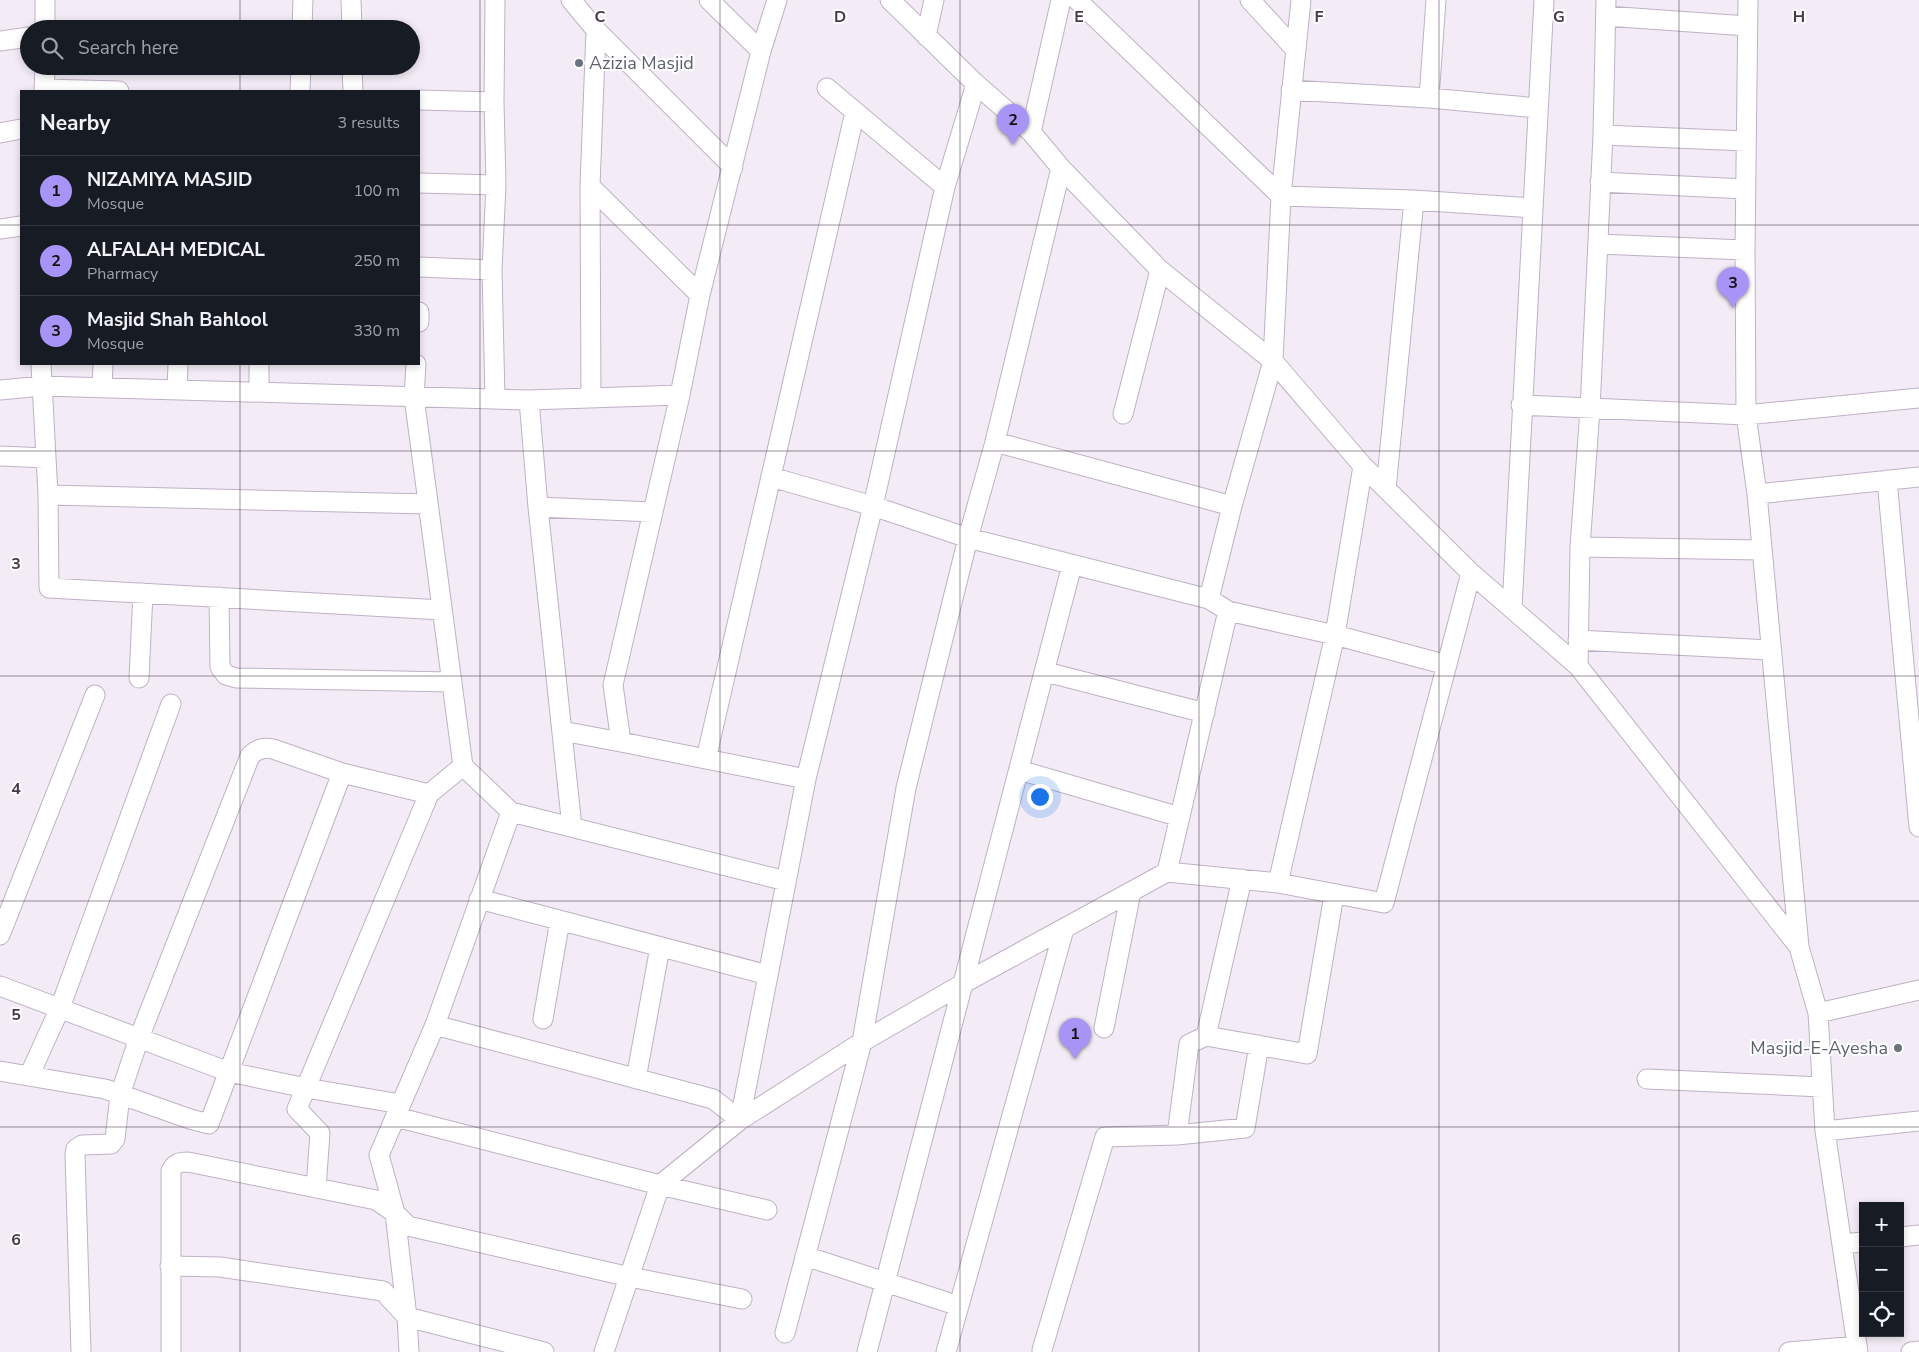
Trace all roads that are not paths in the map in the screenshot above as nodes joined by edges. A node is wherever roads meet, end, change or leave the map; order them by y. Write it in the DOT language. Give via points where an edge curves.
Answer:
graph roads {
  1 [pos="45,0"];
  2 [pos="303,0"];
  3 [pos="351,0"];
  4 [pos="495,0"];
  5 [pos="572,0"];
  6 [pos="709,0"];
  7 [pos="777,0"];
  8 [pos="890,0"];
  9 [pos="934,0"];
  10 [pos="1061,0"];
  11 [pos="1077,0"];
  12 [pos="1250,0"];
  13 [pos="1301,0"];
  14 [pos="1436,0"];
  15 [pos="1544,0"];
  16 [pos="1748,0"];
  17 [pos="1606,8"];
  18 [pos="45,20"];
  19 [pos="302,20"];
  20 [pos="352,20"];
  21 [pos="1748,26"];
  22 [pos="596,30"];
  23 [pos="926,36"];
  24 [pos="20,38"];
  25 [pos="0,41"];
  26 [pos="1295,49"];
  27 [pos="761,51"];
  28 [pos="45,75"];
  29 [pos="301,75"];
  30 [pos="352,75"];
  31 [pos="976,84"];
  32 [pos="827,88"];
  33 [pos="44,90"];
  34 [pos="300,90"];
  35 [pos="352,90"];
  36 [pos="1291,90"];
  37 [pos="1429,98"];
  38 [pos="420,100"];
  39 [pos="494,102"];
  40 [pos="1538,108"];
  41 [pos="855,112"];
  42 [pos="20,129"];
  43 [pos="1031,132"];
  44 [pos="0,133"];
  45 [pos="1602,135"];
  46 [pos="1746,140"];
  47 [pos="733,167"];
  48 [pos="1061,168"];
  49 [pos="420,182"];
  50 [pos="1600,182"];
  51 [pos="496,185"];
  52 [pos="590,186"];
  53 [pos="945,187"];
  54 [pos="1746,189"];
  55 [pos="1281,196"];
  56 [pos="1414,200"];
  57 [pos="1532,208"];
  58 [pos="20,226"];
  59 [pos="0,229"];
  60 [pos="1598,244"];
  61 [pos="1745,250"];
  62 [pos="420,267"];
  63 [pos="492,270"];
  64 [pos="1160,270"];
  65 [pos="700,295"];
  66 [pos="1273,361"];
  67 [pos="41,365"];
  68 [pos="103,365"];
  69 [pos="178,365"];
  70 [pos="259,365"];
  71 [pos="416,365"];
  72 [pos="42,386"];
  73 [pos="102,388"];
  74 [pos="0,390"];
  75 [pos="177,390"];
  76 [pos="259,392"];
  77 [pos="680,395"];
  78 [pos="414,397"];
  79 [pos="495,398"];
  80 [pos="591,398"];
  81 [pos="1919,398"];
  82 [pos="529,400"];
  83 [pos="1521,405"];
  84 [pos="1590,409"];
  85 [pos="1122,414"];
  86 [pos="1746,415"];
  87 [pos="995,442"];
  88 [pos="0,456"];
  89 [pos="46,458"];
  90 [pos="1363,466"];
  91 [pos="771,477"];
  92 [pos="1919,477"];
  93 [pos="1887,480"];
  94 [pos="1386,489"];
  95 [pos="1757,494"];
  96 [pos="48,495"];
  97 [pos="428,504"];
  98 [pos="874,506"];
  99 [pos="1232,506"];
  100 [pos="538,507"];
  101 [pos="653,512"];
  102 [pos="968,538"];
  103 [pos="1580,547"];
  104 [pos="1761,550"];
  105 [pos="1072,565"];
  106 [pos="1471,573"];
  107 [pos="143,593"];
  108 [pos="219,597"];
  109 [pos="1209,598"];
  110 [pos="1512,608"];
  111 [pos="442,610"];
  112 [pos="1228,611"];
  113 [pos="1335,635"];
  114 [pos="1578,640"];
  115 [pos="1770,650"];
  116 [pos="1447,665"];
  117 [pos="1578,666"];
  118 [pos="1046,672"];
  119 [pos="139,678"];
  120 [pos="452,682"];
  121 [pos="95,695"];
  122 [pos="171,704"];
  123 [pos="1205,712"];
  124 [pos="562,731"];
  125 [pos="621,742"];
  126 [pos="706,759"];
  127 [pos="463,766"];
  128 [pos="1019,770"];
  129 [pos="342,773"];
  130 [pos="806,779"];
  131 [pos="429,794"];
  132 [pos="511,812"];
  133 [pos="1180,817"];
  134 [pos="572,826"];
  135 [pos="1919,827"];
  136 [pos="1167,872"];
  137 [pos="1242,879"];
  138 [pos="786,881"];
  139 [pos="1278,883"];
  140 [pos="1131,892"];
  141 [pos="1334,895"];
  142 [pos="479,899"];
  143 [pos="560,920"];
  144 [pos="1064,929"];
  145 [pos="0,935"];
  146 [pos="1799,946"];
  147 [pos="660,947"];
  148 [pos="768,975"];
  149 [pos="964,983"];
  150 [pos="0,986"];
  151 [pos="1919,990"];
  152 [pos="60,1008"];
  153 [pos="1818,1013"];
  154 [pos="543,1019"];
  155 [pos="434,1025"];
  156 [pos="1104,1028"];
  157 [pos="1206,1036"];
  158 [pos="139,1038"];
  159 [pos="862,1042"];
  160 [pos="1259,1045"];
  161 [pos="0,1071"];
  162 [pos="229,1072"];
  163 [pos="29,1076"];
  164 [pos="636,1079"];
  165 [pos="1647,1079"];
  166 [pos="1822,1087"];
  167 [pos="306,1088"];
  168 [pos="120,1094"];
  169 [pos="399,1110"];
  170 [pos="740,1120"];
  171 [pos="1919,1121"];
  172 [pos="1825,1131"];
  173 [pos="1177,1134"];
  174 [pos="660,1185"];
  175 [pos="316,1188"];
  176 [pos="768,1210"];
  177 [pos="395,1213"];
  178 [pos="1919,1235"];
  179 [pos="1904,1237"];
  180 [pos="1859,1242"];
  181 [pos="1842,1244"];
  182 [pos="805,1256"];
  183 [pos="170,1266"];
  184 [pos="630,1277"];
  185 [pos="885,1282"];
  186 [pos="742,1300"];
  187 [pos="959,1306"];
  188 [pos="407,1317"];
  189 [pos="785,1333"];
  190 [pos="1858,1349"];
  191 [pos="1042,1350"];
  192 [pos="1919,1351"];
  193 [pos="81,1352"];
  194 [pos="171,1352"];
  195 [pos="409,1352"];
  196 [pos="544,1352"];
  197 [pos="604,1352"];
  198 [pos="867,1352"];
  199 [pos="946,1352"];
  200 [pos="1789,1352"];
  201 [pos="1911,1352"];
  1 -- 18 [label="street"];
  2 -- 19 [label="street"];
  3 -- 20 [label="street"];
  4 -- 39 [label="street"];
  5 -- 22 [label="street"];
  6 -- 27 [label="street"];
  7 -- 27 [label="street"];
  8 -- 23 [label="street"];
  9 -- 23 [label="street"];
  10 -- 43 [label="street"];
  11 -- 55 [label="street"];
  12 -- 26 [label="street"];
  13 -- 26 [label="street"];
  14 -- 37 [label="street"];
  15 -- 40 [label="street"];
  16 -- 21 [label="street"];
  17 -- 21 [label="street"];
  17 -- 45 [label="street"];
  21 -- 46 [label="street"];
  22 -- 47 [label="street"];
  22 -- 52 [label="street"];
  23 -- 31 [label="street"];
  24 -- 25 [label="street"];
  26 -- 36 [label="street"];
  27 -- 47 [label="street"];
  28 -- 33 [label="street"];
  29 -- 34 [label="street"];
  30 -- 35 [label="street"];
  31 -- 43 [label="street"];
  31 -- 53 [label="street"];
  32 -- 41 [label="street"];
  36 -- 37 [label="street"];
  36 -- 55 [label="street"];
  37 -- 40 [label="street"];
  38 -- 39 [label="street"];
  39 -- 51 [label="street"];
  40 -- 57 [label="street"];
  41 -- 53 [label="street"];
  41 -- 91 [label="street"];
  42 -- 44 [label="street"];
  43 -- 48 [label="street"];
  45 -- 46 [label="street"];
  45 -- 50 [label="street"];
  46 -- 54 [label="street"];
  47 -- 65 [label="street"];
  48 -- 64 [label="street"];
  48 -- 87 [label="street"];
  49 -- 51 [label="street"];
  50 -- 54 [label="street"];
  50 -- 60 [label="street"];
  51 -- 63 [label="street"];
  52 -- 65 [label="street"];
  52 -- 80 [label="street"];
  53 -- 98 [label="street"];
  54 -- 61 [label="street"];
  55 -- 56 [label="street"];
  55 -- 66 [label="street"];
  56 -- 57 [label="street"];
  56 -- 94 [label="street"];
  57 -- 83 [label="street"];
  58 -- 59 [label="street"];
  60 -- 61 [label="street"];
  60 -- 84 [label="street"];
  61 -- 86 [label="street"];
  62 -- 63 [label="street"];
  63 -- 79 [label="street"];
  64 -- 66 [label="street"];
  64 -- 85 [label="street"];
  65 -- 77 [label="street"];
  66 -- 90 [label="street"];
  66 -- 99 [label="street"];
  67 -- 72 [label="street"];
  68 -- 73 [label="street"];
  69 -- 75 [label="street"];
  70 -- 76 [label="street"];
  71 -- 78 [label="street"];
  72 -- 73 [label="street"];
  72 -- 74 [label="street"];
  72 -- 89 [label="street"];
  73 -- 75 [label="street"];
  75 -- 76 [label="street"];
  76 -- 78 [label="street"];
  77 -- 80 [label="street"];
  77 -- 101 [label="street"];
  78 -- 79 [label="street"];
  78 -- 97 [label="street"];
  79 -- 82 [label="street"];
  80 -- 82 [label="street"];
  81 -- 86 [label="street"];
  82 -- 100 [label="street"];
  83 -- 84 [label="street"];
  83 -- 110 [label="street"];
  84 -- 86 [label="street"];
  84 -- 103 [label="street"];
  86 -- 95 [label="street"];
  87 -- 99 [label="street"];
  87 -- 102 [label="street"];
  88 -- 89 [label="street"];
  89 -- 96 [label="street"];
  90 -- 94 [label="street"];
  90 -- 113 [label="street"];
  91 -- 98 [label="street"];
  91 -- 126 [label="street"];
  92 -- 93 [label="street"];
  93 -- 95 [label="street"];
  93 -- 135 [label="street"];
  94 -- 106 [label="street"];
  95 -- 104 [label="street"];
  96 -- 97 [label="street"];
  96 -- 107 [label="street" via="49,588"];
  97 -- 111 [label="street"];
  98 -- 102 [label="street"];
  98 -- 130 [label="street"];
  99 -- 109 [label="street"];
  100 -- 101 [label="street"];
  100 -- 124 [label="street"];
  101 -- 125 [label="street" via="613,685"];
  102 -- 105 [label="street"];
  102 -- 159 [label="street" via="906,788"];
  103 -- 104 [label="street"];
  103 -- 114 [label="street"];
  104 -- 115 [label="street"];
  105 -- 109 [label="street"];
  105 -- 118 [label="street"];
  106 -- 110 [label="street"];
  106 -- 116 [label="street"];
  107 -- 108 [label="street"];
  107 -- 119 [label="street"];
  108 -- 111 [label="street"];
  108 -- 120 [label="street" via="220,667 226,675 236,678"];
  109 -- 112 [label="street"];
  110 -- 117 [label="street"];
  111 -- 120 [label="street"];
  112 -- 113 [label="street"];
  112 -- 123 [label="street"];
  113 -- 116 [label="street"];
  113 -- 139 [label="street"];
  114 -- 115 [label="street"];
  114 -- 117 [label="street"];
  115 -- 146 [label="street"];
  116 -- 141 [label="street" via="1384,903"];
  117 -- 146 [label="street"];
  118 -- 123 [label="street"];
  118 -- 128 [label="street"];
  120 -- 127 [label="street"];
  121 -- 145 [label="street"];
  122 -- 152 [label="street"];
  123 -- 133 [label="street"];
  124 -- 125 [label="street"];
  124 -- 134 [label="street"];
  125 -- 126 [label="street"];
  126 -- 130 [label="street"];
  127 -- 131 [label="street"];
  127 -- 132 [label="street"];
  128 -- 133 [label="street"];
  128 -- 149 [label="street"];
  129 -- 131 [label="street"];
  129 -- 158 [label="street" via="273,749 264,748 250,756"];
  129 -- 162 [label="street"];
  130 -- 138 [label="street"];
  131 -- 167 [label="street"];
  132 -- 134 [label="street"];
  132 -- 142 [label="street"];
  133 -- 136 [label="street"];
  134 -- 138 [label="street"];
  136 -- 137 [label="street"];
  136 -- 140 [label="street"];
  137 -- 139 [label="street"];
  137 -- 157 [label="street"];
  138 -- 148 [label="street"];
  139 -- 141 [label="street"];
  140 -- 144 [label="street"];
  140 -- 156 [label="street"];
  141 -- 160 [label="street" via="1308,1054"];
  142 -- 143 [label="street"];
  142 -- 155 [label="street"];
  143 -- 147 [label="street"];
  143 -- 154 [label="street"];
  144 -- 149 [label="street"];
  144 -- 187 [label="street"];
  146 -- 153 [label="street"];
  147 -- 148 [label="street"];
  147 -- 164 [label="street"];
  148 -- 170 [label="street"];
  149 -- 159 [label="street"];
  149 -- 185 [label="street"];
  150 -- 152 [label="street"];
  151 -- 153 [label="street"];
  152 -- 158 [label="street"];
  152 -- 163 [label="street"];
  153 -- 166 [label="street"];
  155 -- 164 [label="street"];
  155 -- 169 [label="street"];
  157 -- 160 [label="street"];
  157 -- 173 [label="street" via="1189,1044"];
  158 -- 162 [label="street"];
  158 -- 168 [label="street"];
  159 -- 170 [label="street"];
  159 -- 182 [label="street"];
  160 -- 173 [label="street" via="1245,1128"];
  161 -- 163 [label="street"];
  162 -- 167 [label="street"];
  162 -- 168 [label="street" via="209,1124"];
  163 -- 168 [label="street"];
  164 -- 170 [label="street" via="713,1099"];
  165 -- 166 [label="street"];
  166 -- 172 [label="street"];
  167 -- 169 [label="street"];
  167 -- 175 [label="street" via="298,1109 320,1133"];
  168 -- 193 [label="street" via="115,1139 111,1144 82,1145 76,1149 75,1155"];
  169 -- 174 [label="street"];
  169 -- 177 [label="street" via="379,1155"];
  170 -- 174 [label="street"];
  171 -- 172 [label="street"];
  172 -- 181 [label="street"];
  173 -- 191 [label="street" via="1105,1137"];
  174 -- 176 [label="street"];
  174 -- 184 [label="street"];
  175 -- 177 [label="street" via="376,1200"];
  175 -- 183 [label="street" via="178,1162 171,1171"];
  177 -- 184 [label="street" via="408,1226"];
  177 -- 188 [label="street"];
  178 -- 179 [label="street"];
  180 -- 181 [label="street"];
  181 -- 190 [label="street"];
  182 -- 185 [label="street"];
  182 -- 189 [label="street"];
  183 -- 188 [label="street" via="220,1267 383,1290"];
  183 -- 194 [label="street"];
  184 -- 186 [label="street"];
  184 -- 197 [label="street"];
  185 -- 187 [label="street"];
  185 -- 198 [label="street"];
  187 -- 199 [label="street"];
  188 -- 195 [label="street"];
  188 -- 196 [label="street"];
  190 -- 200 [label="street"];
  192 -- 201 [label="street"];
}
